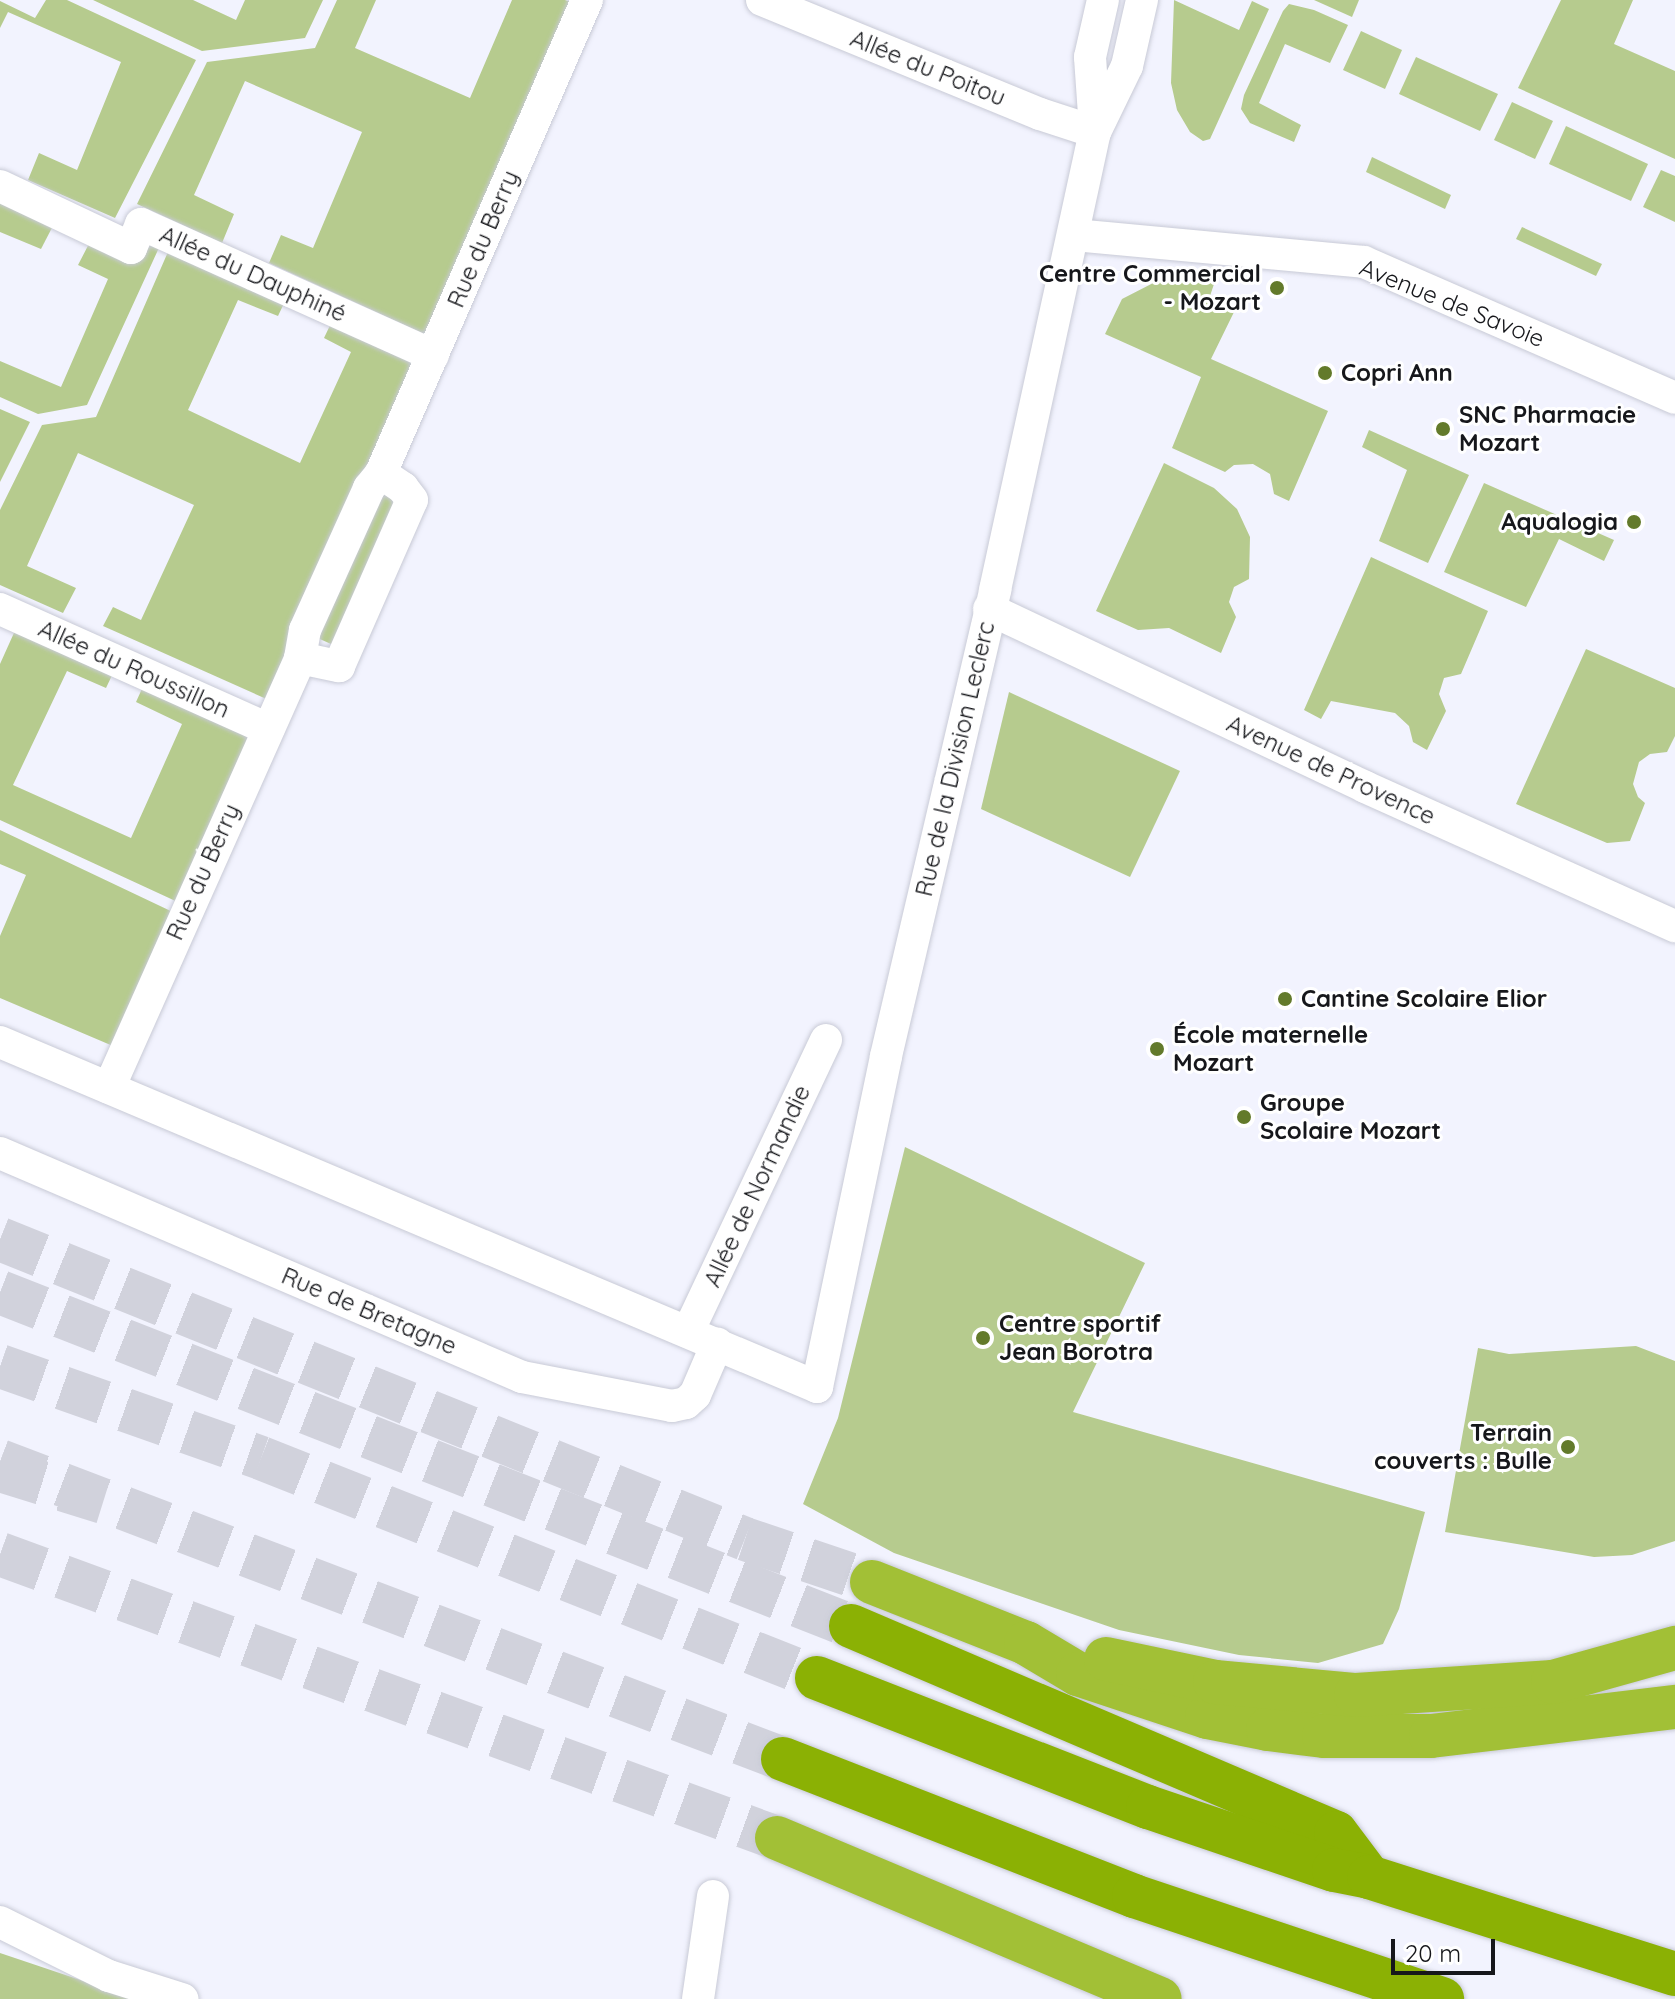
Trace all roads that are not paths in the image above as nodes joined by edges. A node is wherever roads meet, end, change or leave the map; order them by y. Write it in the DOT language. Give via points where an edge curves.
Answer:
graph roads {
  1 [pos="762,0"];
  2 [pos="1103,0"];
  3 [pos="1142,0"];
  4 [pos="583,1"];
  5 [pos="1095,132"];
  6 [pos="0,186"];
  7 [pos="1074,235"];
  8 [pos="433,355"];
  9 [pos="1675,398"];
  10 [pos="381,473"];
  11 [pos="0,609"];
  12 [pos="989,609"];
  13 [pos="300,658"];
  14 [pos="268,729"];
  15 [pos="1675,926"];
  16 [pos="826,1040"];
  17 [pos="0,1042"];
  18 [pos="109,1088"];
  19 [pos="0,1153"];
  20 [pos="703,1338"];
  21 [pos="872,1582"];
  22 [pos="851,1626"];
  23 [pos="1026,1643"];
  24 [pos="1675,1648"];
  25 [pos="817,1678"];
  26 [pos="1675,1707"];
  27 [pos="783,1759"];
  28 [pos="777,1838"];
  29 [pos="1369,1877"];
  30 [pos="713,1896"];
  31 [pos="0,1922"];
  32 [pos="1675,1974"];
  33 [pos="182,1999"];
  34 [pos="698,1999"];
  35 [pos="1160,1999"];
  36 [pos="1442,1999"];
  1 -- 5 [label="street, Allée du Poitou"];
  2 -- 5 [label="street, Rue de la Division Leclerc" via="1090,57"];
  3 -- 5 [label="street, Rue de la Division Leclerc" via="1127,66"];
  4 -- 8 [label="street, Rue du Berry"];
  5 -- 7 [label="street, Rue de la Division Leclerc"];
  6 -- 8 [label="street, Allée du Dauphiné" via="131,248 141,224"];
  7 -- 9 [label="street, Avenue de Savoie" via="1364,262"];
  7 -- 12 [label="street, Rue de la Division Leclerc"];
  8 -- 10 [label="street, Rue du Berry"];
  10 -- 13 [label="street, Rue du Berry" via="369,488 305,630"];
  10 -- 13 [label="street" via="412,500 339,666"];
  11 -- 14 [label="street, Allée du Roussillon"];
  12 -- 15 [label="street, Avenue de Provence"];
  12 -- 20 [label="street, Rue de la Division Leclerc" via="886,1056 817,1387"];
  13 -- 14 [label="street, Rue du Berry"];
  14 -- 18 [label="street, Rue du Berry"];
  16 -- 20 [label="street, Allée de Normandie"];
  17 -- 18 [label="street"];
  18 -- 20 [label="street"];
  19 -- 20 [label="street, Rue de Bretagne" via="522,1377 672,1406 686,1403 695,1395"];
  21 -- 23 [label="highway"];
  22 -- 29 [label="highway" via="1336,1833"];
  23 -- 24 [label="highway" via="1215,1682 1356,1695 1553,1682"];
  23 -- 26 [label="highway" via="1078,1674 1207,1717 1324,1736 1431,1736"];
  25 -- 29 [label="highway" via="1148,1807"];
  27 -- 36 [label="highway" via="1134,1896"];
  28 -- 35 [label="highway"];
  29 -- 32 [label="highway"];
  30 -- 34 [label="street"];
  31 -- 33 [label="street" via="109,1976"];
}
